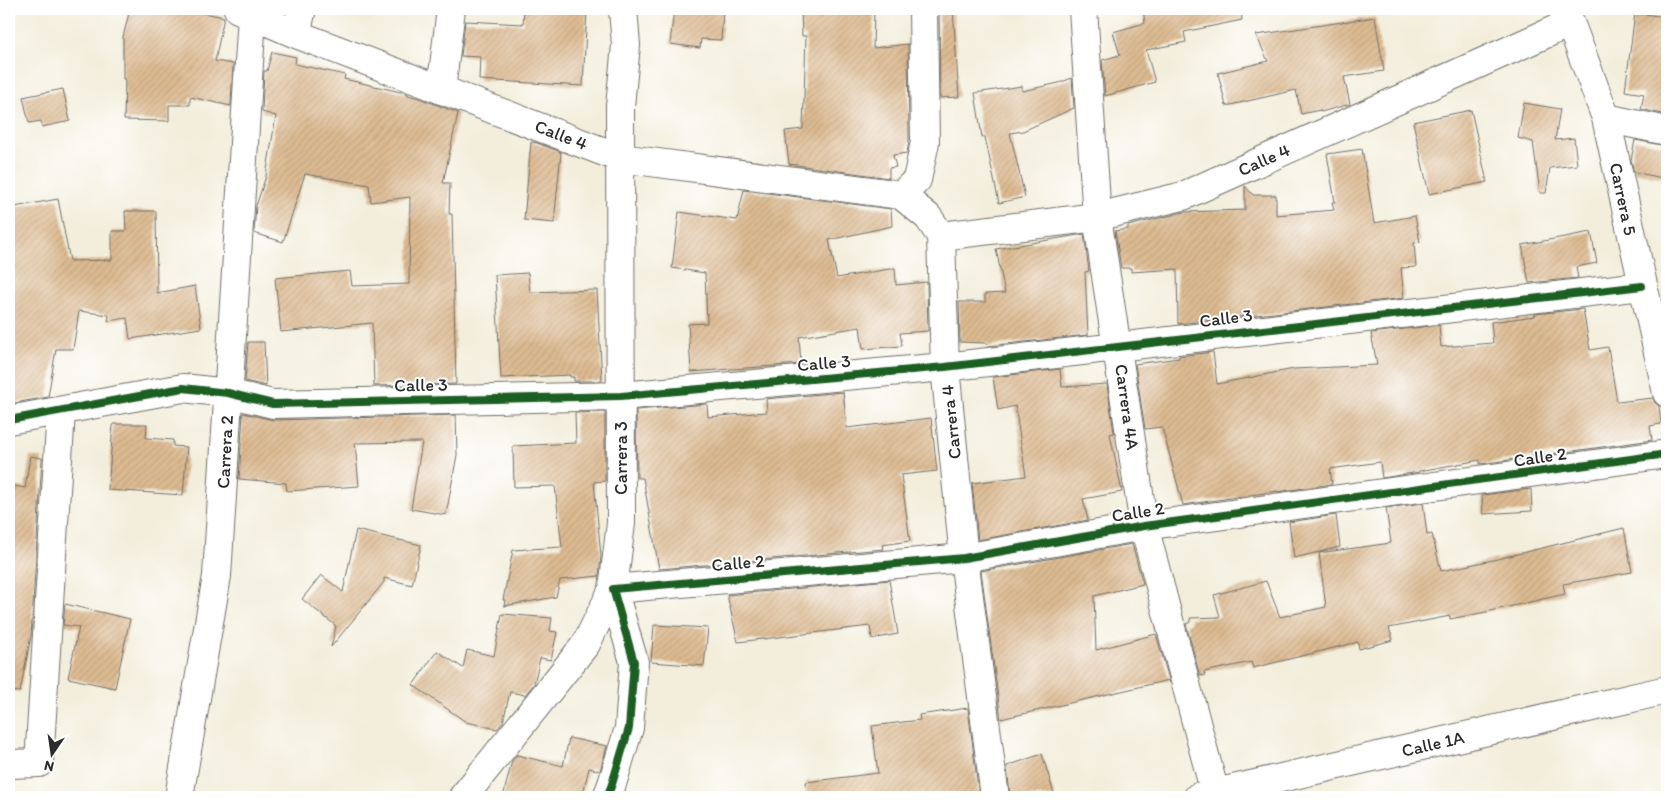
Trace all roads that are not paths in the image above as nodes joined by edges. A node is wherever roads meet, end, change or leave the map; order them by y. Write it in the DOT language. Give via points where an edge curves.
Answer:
graph roads {
  1 [pos="451,9"];
  2 [pos="623,9"];
  3 [pos="923,9"];
  4 [pos="1083,9"];
  5 [pos="245,12"];
  6 [pos="1568,16"];
  7 [pos="299,21"];
  8 [pos="441,90"];
  9 [pos="1606,118"];
  10 [pos="1667,130"];
  11 [pos="620,158"];
  12 [pos="901,195"];
  13 [pos="1098,217"];
  14 [pos="941,236"];
  15 [pos="1642,286"];
  16 [pos="1118,346"];
  17 [pos="945,367"];
  18 [pos="228,393"];
  19 [pos="1667,393"];
  20 [pos="621,396"];
  21 [pos="61,411"];
  22 [pos="9,420"];
  23 [pos="1667,454"];
  24 [pos="1144,526"];
  25 [pos="964,558"];
  26 [pos="613,589"];
  27 [pos="1667,690"];
  28 [pos="9,764"];
  29 [pos="471,795"];
  30 [pos="1210,796"];
  31 [pos="179,797"];
  32 [pos="607,797"];
  33 [pos="995,797"];
  1 -- 8 [label="street"];
  2 -- 11 [label="street, Carrera 3" via="626,44 620,106"];
  3 -- 12 [label="street" via="926,142 917,180"];
  4 -- 13 [label="street, Carrera 4A"];
  5 -- 7 [label="street, Calle 4"];
  5 -- 18 [label="street, Carrera 2"];
  6 -- 9 [label="street, Carrera 5"];
  6 -- 13 [label="street, Calle 4" via="1183,196"];
  7 -- 8 [label="street, Calle 4"];
  8 -- 11 [label="street, Calle 4"];
  9 -- 10 [label="street"];
  9 -- 15 [label="street, Carrera 5"];
  11 -- 12 [label="street, Calle 4"];
  11 -- 20 [label="street, Carrera 3"];
  12 -- 14 [label="street" via="928,217"];
  13 -- 14 [label="street, Calle 4"];
  13 -- 16 [label="street, Carrera 4A"];
  14 -- 17 [label="street, Carrera 4"];
  15 -- 16 [label="street, Calle 3"];
  15 -- 19 [label="street, Carrera 5"];
  16 -- 17 [label="street, Calle 3"];
  16 -- 24 [label="street, Carrera 4A"];
  17 -- 20 [label="street, Calle 3"];
  17 -- 25 [label="street, Carrera 4"];
  18 -- 20 [label="street, Calle 3" via="273,404"];
  18 -- 21 [label="street, Calle 3" via="183,388"];
  18 -- 31 [label="street, Carrera 2" via="217,576"];
  20 -- 26 [label="street, Carrera 3" via="621,523"];
  21 -- 22 [label="street, Calle 3"];
  21 -- 28 [label="street" via="39,763"];
  23 -- 24 [label="street, Calle 2"];
  24 -- 25 [label="street, Calle 2"];
  24 -- 30 [label="street, Carrera 4A"];
  25 -- 26 [label="street, Calle 2"];
  25 -- 33 [label="street, Carrera 4"];
  26 -- 29 [label="street, Carrera 3" via="586,644"];
  26 -- 32 [label="street" via="634,662 629,728"];
  27 -- 30 [label="street, Calle 1A"];
}
